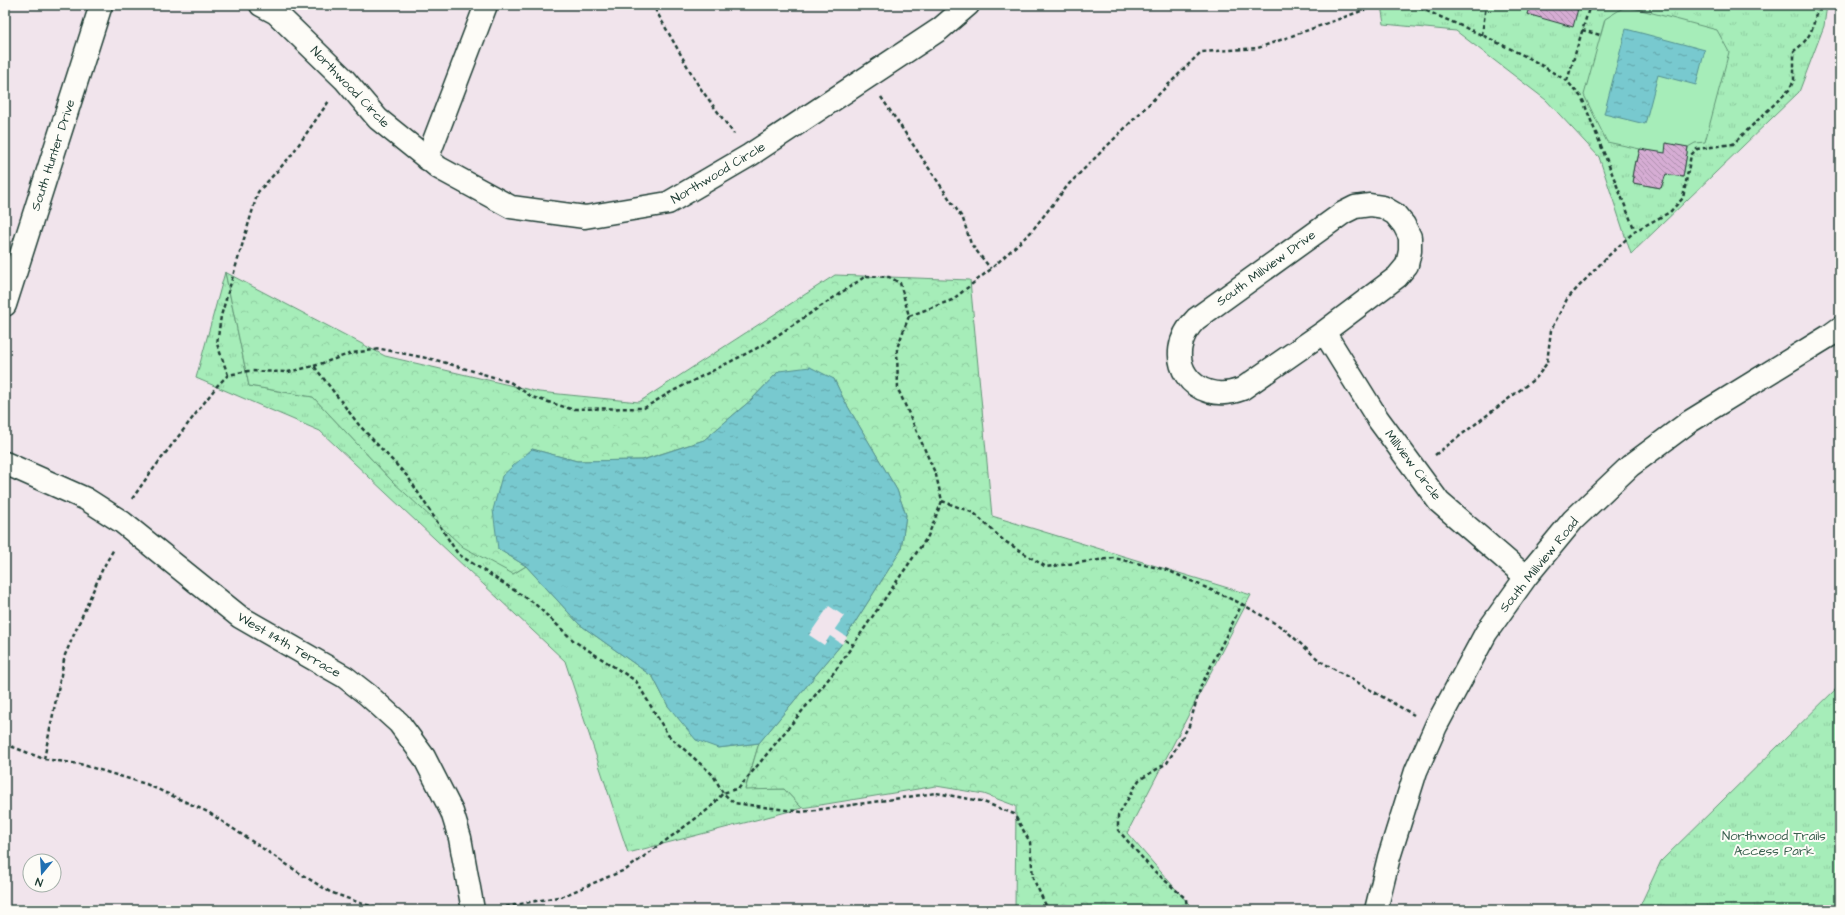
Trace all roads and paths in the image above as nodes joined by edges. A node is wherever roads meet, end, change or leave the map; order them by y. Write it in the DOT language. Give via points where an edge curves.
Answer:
graph roads {
  1 [pos="101,5"];
  2 [pos="261,5"];
  3 [pos="486,5"];
  4 [pos="660,5"];
  5 [pos="968,5"];
  6 [pos="1378,5"];
  7 [pos="1406,5"];
  8 [pos="1486,5"];
  9 [pos="1590,5"];
  10 [pos="1818,5"];
  11 [pos="1582,30"];
  12 [pos="1482,35"];
  13 [pos="1600,35"];
  14 [pos="868,77"];
  15 [pos="344,79"];
  16 [pos="1567,81"];
  17 [pos="750,155"];
  18 [pos="427,158"];
  19 [pos="1635,231"];
  20 [pos="991,269"];
  21 [pos="5,305"];
  22 [pos="909,316"];
  23 [pos="1840,328"];
  24 [pos="1324,332"];
  25 [pos="314,366"];
  26 [pos="228,375"];
  27 [pos="1410,462"];
  28 [pos="5,463"];
  29 [pos="942,501"];
  30 [pos="122,522"];
  31 [pos="1526,577"];
  32 [pos="1242,604"];
  33 [pos="845,640"];
  34 [pos="853,645"];
  35 [pos="1436,726"];
  36 [pos="5,744"];
  37 [pos="44,759"];
  38 [pos="723,793"];
  39 [pos="363,904"];
  40 [pos="496,908"];
  41 [pos="360,910"];
  42 [pos="390,910"];
  43 [pos="473,910"];
  44 [pos="1048,910"];
  45 [pos="1187,910"];
  46 [pos="1376,910"];
  1 -- 21 [label="street, South Hunter Drive"];
  2 -- 15 [label="street, Northwood Circle" via="276,13"];
  3 -- 18 [label="street"];
  4 -- 17 [label="path" via="655,9 698,85"];
  5 -- 14 [label="street, Northwood Circle" via="940,29"];
  6 -- 20 [label="path" via="1258,48 1202,52 1069,184 1030,232"];
  7 -- 12 [label="path" via="1420,8"];
  8 -- 12 [label="path"];
  9 -- 11 [label="path"];
  10 -- 19 [label="path" via="1812,33 1794,51 1794,80 1789,90 1734,144 1697,149 1691,155 1683,198 1670,212"];
  11 -- 13 [label="path"];
  11 -- 16 [label="path"];
  12 -- 16 [label="path"];
  14 -- 17 [label="street, Northwood Circle"];
  14 -- 20 [label="path" via="963,219 971,244"];
  15 -- 18 [label="street, Northwood Circle" via="378,119"];
  15 -- 26 [label="path" via="290,157 258,192 221,316 217,344"];
  16 -- 19 [label="path" via="1582,98"];
  17 -- 18 [label="street, Northwood Circle" via="668,203 585,217 511,207 439,168"];
  19 -- 27 [label="path" via="1568,299 1551,330 1547,363 1537,377 1433,457"];
  20 -- 22 [label="path" via="952,300"];
  22 -- 25 [label="path" via="900,283 889,277 866,276 763,345 644,408 571,409 532,397 510,382 436,360 381,349 352,353"];
  22 -- 29 [label="path" via="897,348 898,389 936,475"];
  23 -- 31 [label="street, South Millview Road" via="1689,422 1630,466 1573,520"];
  24 -- 24 [label="street, South Millview Drive" via="1242,390 1221,395 1208,392 1188,378 1180,358 1183,337 1188,327 1196,320 1343,213 1355,207 1383,207 1395,214 1410,237 1406,265 1397,277"];
  24 -- 27 [label="street, Millview Circle" via="1378,419"];
  25 -- 26 [label="path" via="288,372 248,371"];
  25 -- 38 [label="path" via="359,425 408,477 458,554 534,602 574,641 636,681 668,735 713,775"];
  26 -- 30 [label="path" via="216,386 148,476 128,505"];
  27 -- 31 [label="street, Millview Circle" via="1439,502"];
  28 -- 30 [label="street, West 114th Terrace" via="86,499"];
  29 -- 32 [label="path" via="974,513 1003,540 1046,567 1114,558 1167,570"];
  29 -- 34 [label="path" via="928,536"];
  30 -- 37 [label="path" via="118,544 104,568 65,655"];
  30 -- 43 [label="street, West 114th Terrace" via="240,617 345,677 399,723 424,757 452,812 460,838"];
  31 -- 35 [label="street, South Millview Road" via="1486,633"];
  32 -- 35 [label="path" via="1283,628 1320,661"];
  32 -- 45 [label="path" via="1202,686 1189,726 1167,763 1139,780 1118,816 1118,830 1152,869 1186,899"];
  33 -- 34 [label="path"];
  34 -- 38 [label="path" via="835,671 739,788"];
  35 -- 46 [label="street, South Millview Road" via="1416,771"];
  36 -- 37 [label="path"];
  37 -- 39 [label="path" via="80,764 146,784 208,812 330,892"];
  38 -- 40 [label="path" via="710,808 627,869 563,896"];
  38 -- 44 [label="path" via="734,803 802,812 936,793 981,801 1014,814 1030,842 1034,878"];
  39 -- 41 [label="path"];
  39 -- 42 [label="path"];
}
